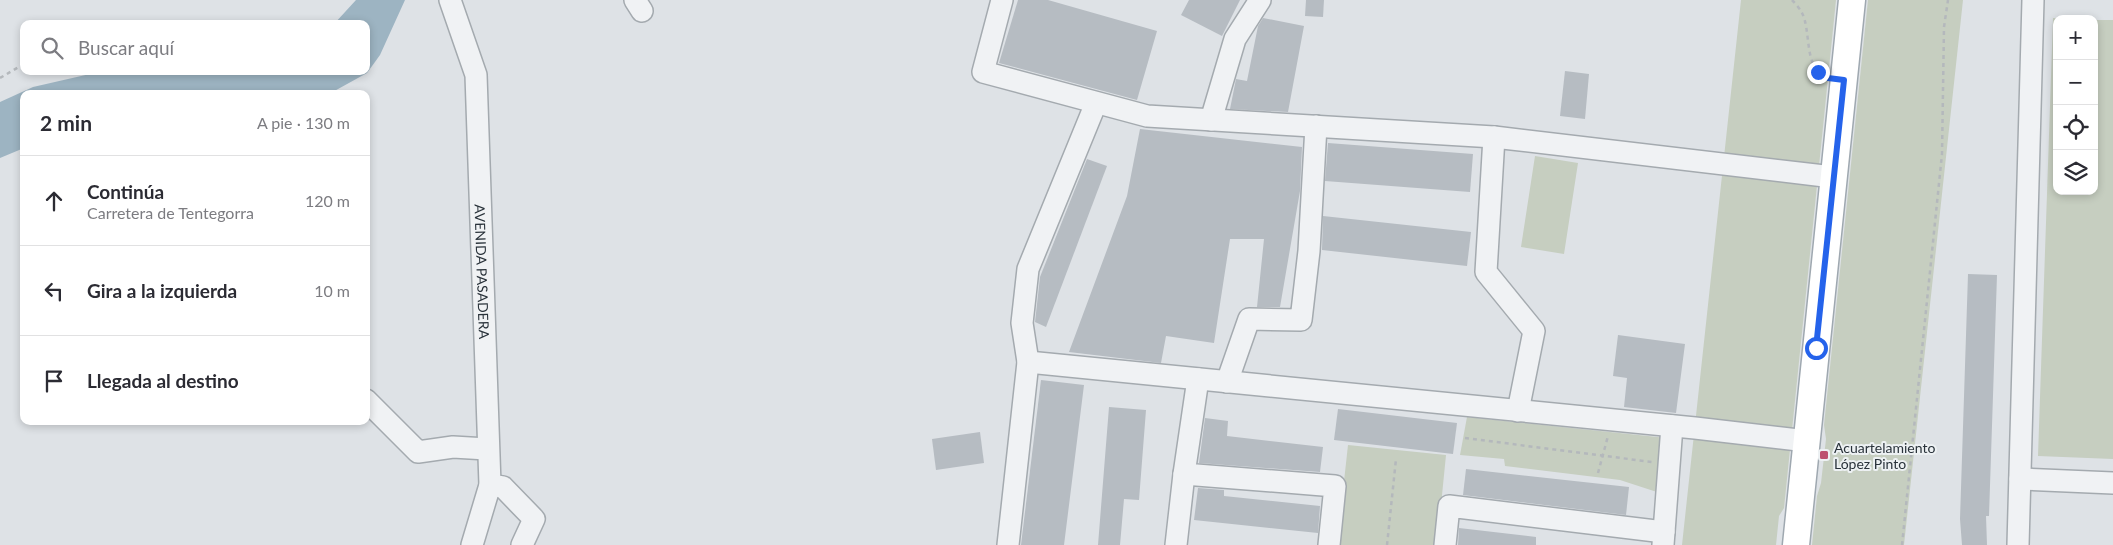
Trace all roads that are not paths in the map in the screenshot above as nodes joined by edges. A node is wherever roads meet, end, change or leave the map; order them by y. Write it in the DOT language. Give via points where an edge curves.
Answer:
graph roads {
  1 [pos="450,0"];
  2 [pos="1002,0"];
  3 [pos="1260,0"];
  4 [pos="1852,0"];
  5 [pos="2033,0"];
  6 [pos="1096,102"];
  7 [pos="1211,120"];
  8 [pos="1316,126"];
  9 [pos="1494,137"];
  10 [pos="1833,177"];
  11 [pos="1028,362"];
  12 [pos="1198,379"];
  13 [pos="1228,382"];
  14 [pos="370,404"];
  15 [pos="1518,411"];
  16 [pos="1672,426"];
  17 [pos="1807,441"];
  18 [pos="487,449"];
  19 [pos="1184,474"];
  20 [pos="2020,479"];
  21 [pos="2113,484"];
  22 [pos="490,485"];
  23 [pos="1663,538"];
  24 [pos="472,545"];
  25 [pos="522,545"];
  26 [pos="1008,545"];
  27 [pos="1176,545"];
  28 [pos="1329,545"];
  29 [pos="1445,545"];
  30 [pos="1796,545"];
  31 [pos="2018,545"];
  1 -- 18 [label="street, AVENIDA PASADERA" via="476,75"];
  2 -- 6 [label="street" via="983,72"];
  3 -- 7 [label="street" via="1235,39"];
  4 -- 10 [label="main road"];
  5 -- 20 [label="street"];
  6 -- 7 [label="street" via="1147,116"];
  6 -- 11 [label="street" via="1028,269 1022,323"];
  7 -- 8 [label="street"];
  8 -- 9 [label="street"];
  8 -- 13 [label="street" via="1310,251 1302,320 1249,319"];
  9 -- 10 [label="street"];
  9 -- 15 [label="street" via="1486,272 1534,331"];
  10 -- 17 [label="main road"];
  11 -- 12 [label="street"];
  11 -- 26 [label="street"];
  12 -- 13 [label="street"];
  12 -- 19 [label="street"];
  13 -- 15 [label="street"];
  14 -- 18 [label="street" via="418,452 453,447"];
  15 -- 16 [label="street"];
  16 -- 17 [label="street"];
  16 -- 23 [label="street"];
  17 -- 30 [label="main road"];
  18 -- 22 [label="street, AVENIDA PASADERA"];
  19 -- 27 [label="street"];
  19 -- 28 [label="street" via="1335,486"];
  20 -- 21 [label="street"];
  20 -- 31 [label="street"];
  22 -- 24 [label="street, AVENIDA PASADERA"];
  22 -- 25 [label="street" via="503,487 534,519"];
  23 -- 29 [label="street" via="1449,506"];
}
